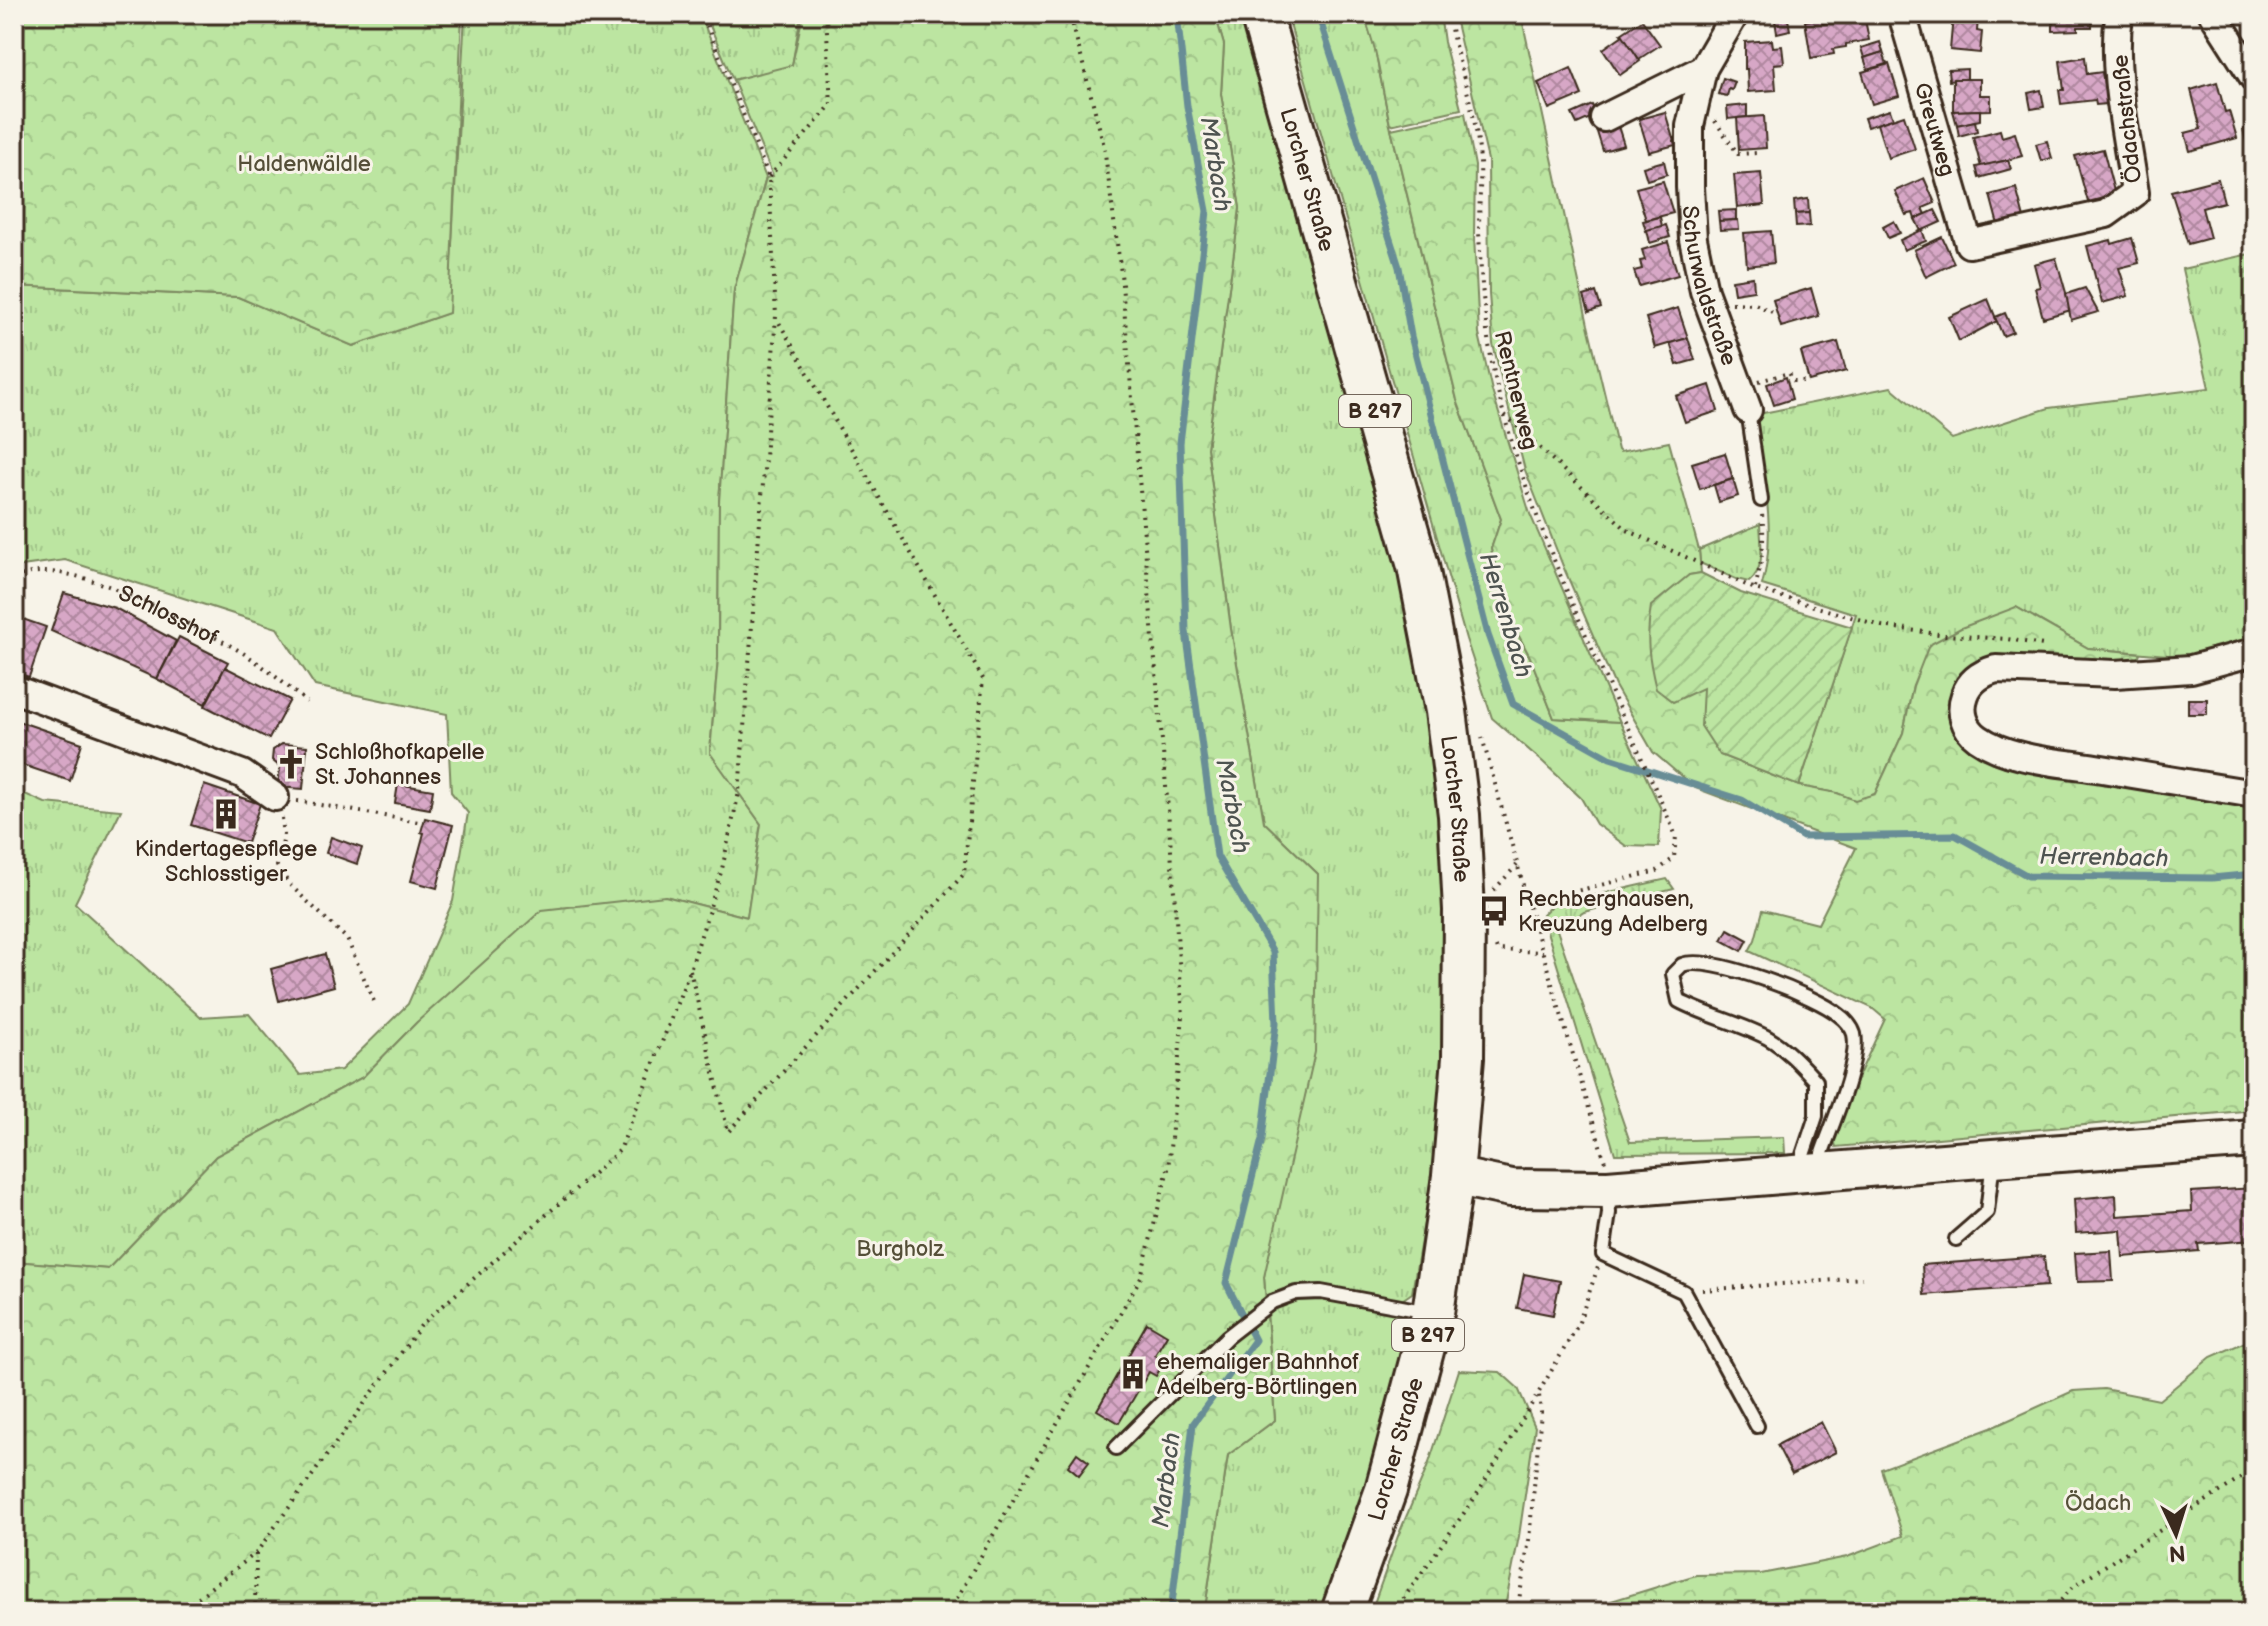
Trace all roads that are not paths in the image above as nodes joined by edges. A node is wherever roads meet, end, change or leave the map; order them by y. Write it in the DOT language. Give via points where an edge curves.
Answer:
graph roads {
  1 [pos="1261,14"];
  2 [pos="1735,14"];
  3 [pos="1902,14"];
  4 [pos="2119,14"];
  5 [pos="2213,14"];
  6 [pos="1703,69"];
  7 [pos="2254,78"];
  8 [pos="1604,118"];
  9 [pos="1969,244"];
  10 [pos="1745,398"];
  11 [pos="1761,500"];
  12 [pos="2254,652"];
  13 [pos="14,689"];
  14 [pos="2254,794"];
  15 [pos="275,797"];
  16 [pos="2254,1139"];
  17 [pos="1993,1158"];
  18 [pos="1812,1173"];
  19 [pos="1453,1176"];
  20 [pos="1607,1177"];
  21 [pos="1956,1239"];
  22 [pos="1433,1313"];
  23 [pos="1757,1426"];
  24 [pos="1116,1448"];
  25 [pos="1342,1612"];
  1 -- 19 [label="main road, Lorcher Straße / B 297" via="1418,566 1446,711 1459,815 1464,922 1463,1058"];
  2 -- 6 [label="street, Schurwaldstraße"];
  3 -- 9 [label="street, Greutweg"];
  4 -- 9 [label="street, Ödachstraße" via="2119,79 2135,193 2106,214"];
  5 -- 7 [label="street"];
  6 -- 8 [label="street"];
  6 -- 10 [label="street, Schurwaldstraße" via="1690,126 1693,239 1704,291"];
  10 -- 11 [label="lane, Schurwaldstraße"];
  12 -- 14 [label="street" via="2191,669 2115,674 1996,669 1976,678 1962,705 1974,734 2022,756"];
  13 -- 15 [label="street" via="242,774"];
  16 -- 17 [label="main road"];
  17 -- 18 [label="main road"];
  17 -- 21 [label="lane" via="1987,1212"];
  18 -- 18 [label="lane" via="1855,1056 1852,1029 1838,1013 1744,971 1704,963 1682,965 1673,974 1679,1001 1768,1038 1816,1081 1816,1116 1803,1155"];
  18 -- 20 [label="main road"];
  19 -- 20 [label="main road" via="1511,1188"];
  19 -- 22 [label="main road, Lorcher Straße / B 297"];
  20 -- 23 [label="lane" via="1603,1254 1684,1292"];
  22 -- 24 [label="lane" via="1321,1292 1296,1293 1272,1302 1227,1337"];
  22 -- 25 [label="main road, Lorcher Straße / B 297" via="1386,1490"];
}
